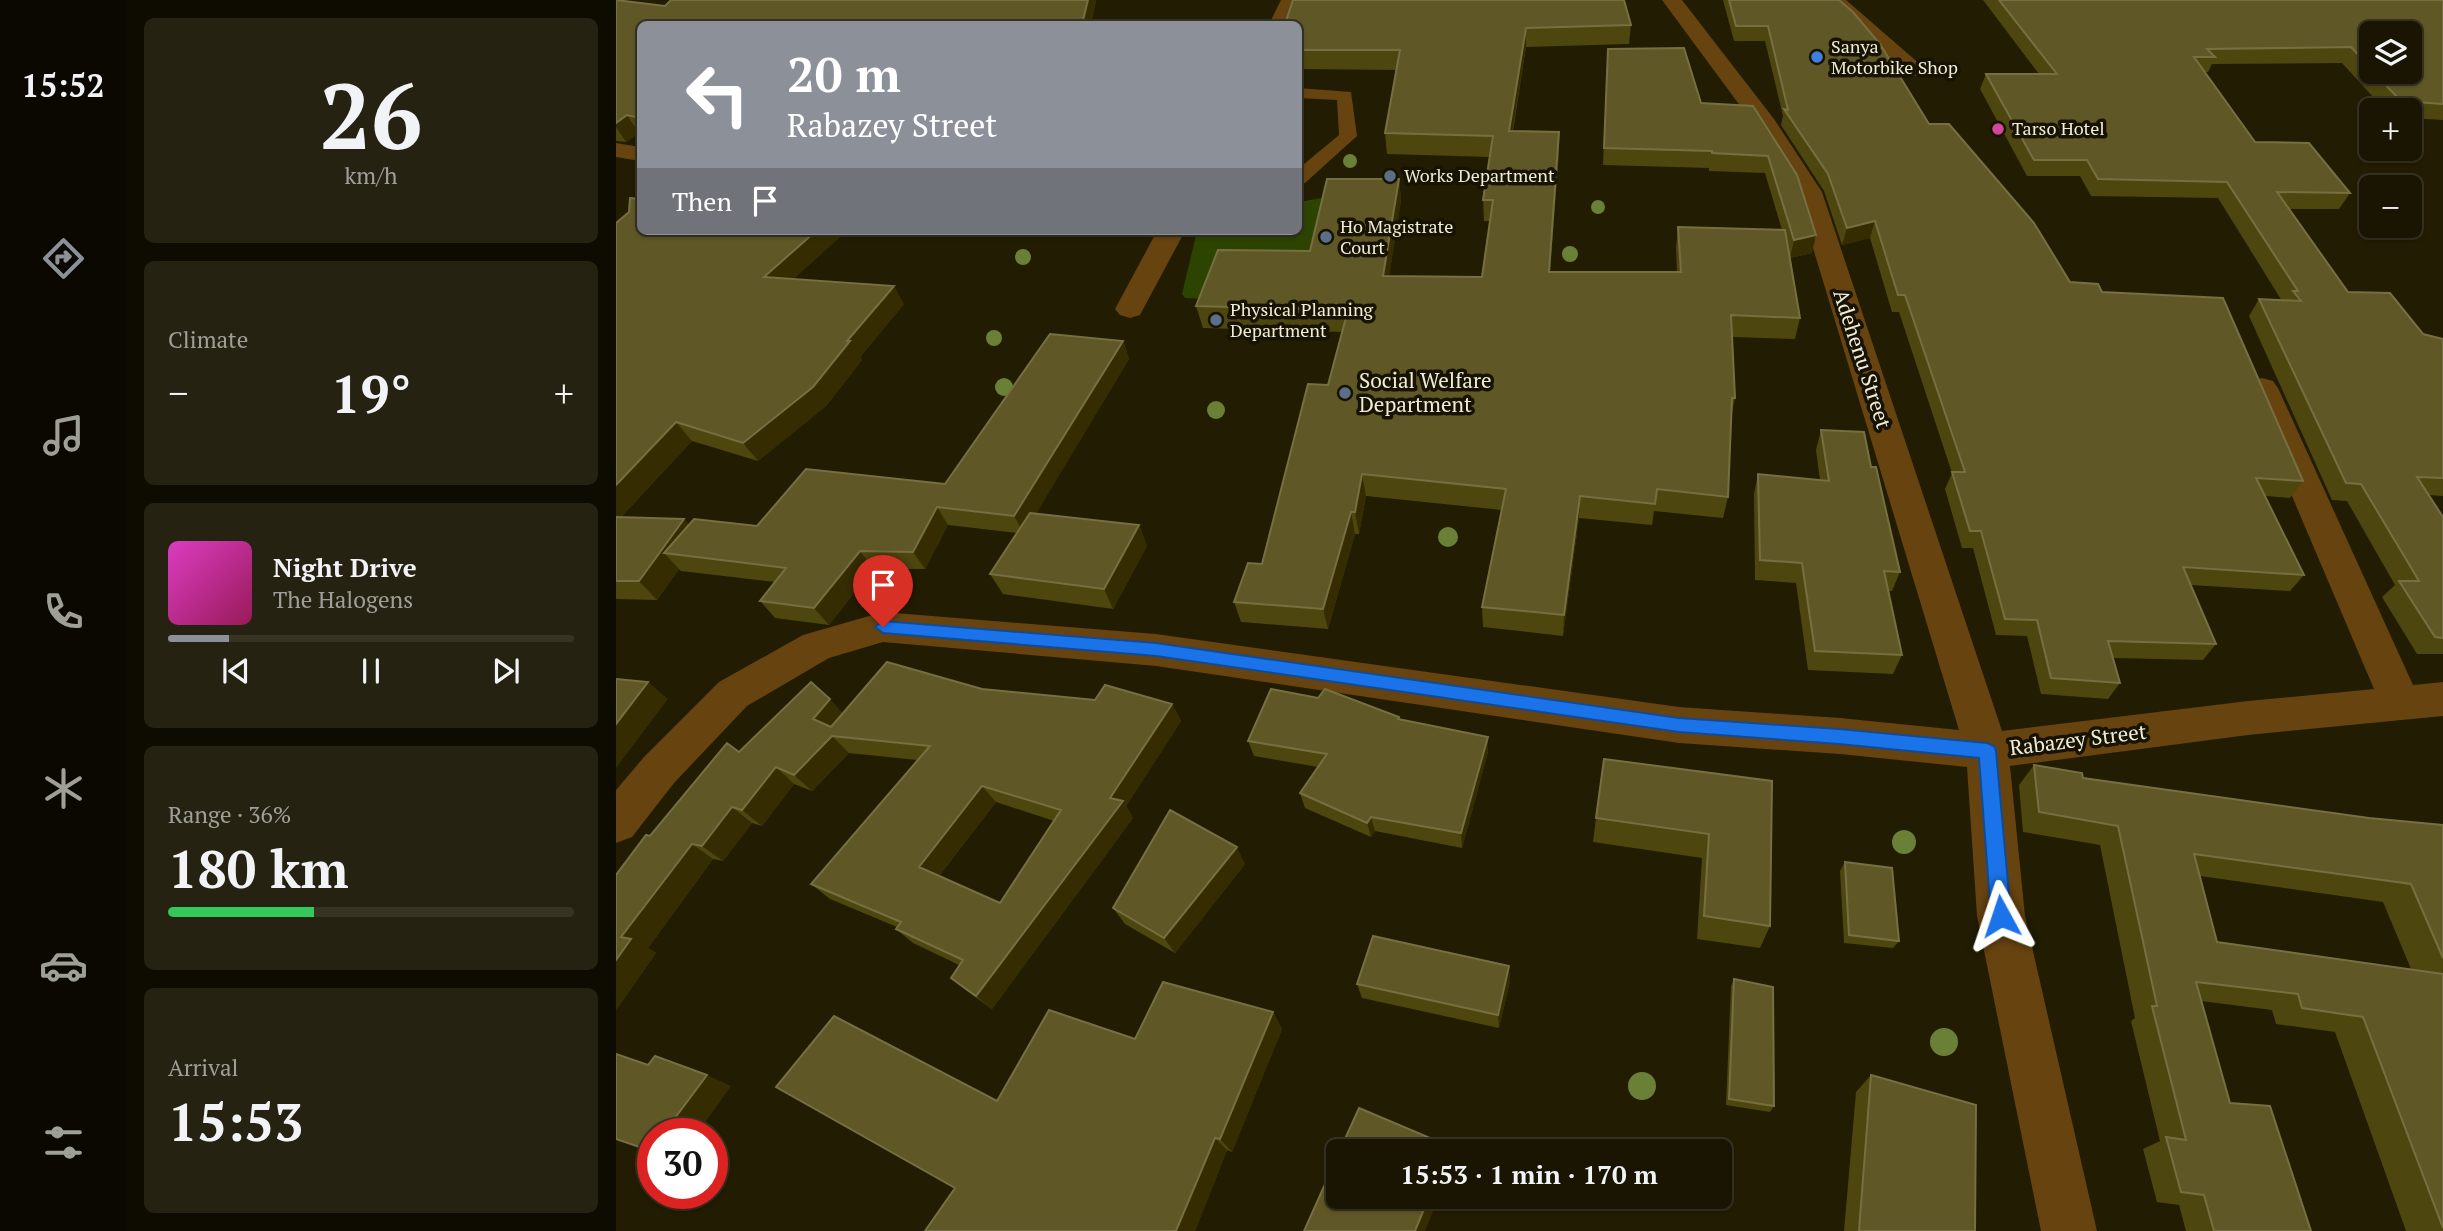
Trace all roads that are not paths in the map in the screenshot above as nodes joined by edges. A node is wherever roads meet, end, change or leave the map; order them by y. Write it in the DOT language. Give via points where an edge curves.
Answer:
graph roads {
  1 [pos="1291,0"];
  2 [pos="1672,0"];
  3 [pos="1834,0"];
  4 [pos="1280,21"];
  5 [pos="1914,72"];
  6 [pos="1302,93"];
  7 [pos="616,150"];
  8 [pos="637,154"];
  9 [pos="1302,176"];
  10 [pos="1169,235"];
  11 [pos="1130,309"];
  12 [pos="2252,365"];
  13 [pos="2443,699"];
  14 [pos="2401,703"];
  15 [pos="1987,751"];
  16 [pos="616,823"];
  17 [pos="2069,1231"];
  1 -- 4 [label="street"];
  2 -- 15 [label="street, Adehenu Street" via="1766,124 1808,192"];
  3 -- 5 [label="street"];
  6 -- 9 [label="lane" via="1345,96 1348,136"];
  7 -- 8 [label="street"];
  10 -- 11 [label="street"];
  12 -- 14 [label="street"];
  13 -- 14 [label="street, Rabazey Street"];
  14 -- 15 [label="street, Rabazey Street"];
  15 -- 16 [label="street, Rabazey Street" via="1679,725 1156,650 883,627 817,646 733,694 659,770"];
  15 -- 17 [label="street, Adehenu Street" via="2001,916"];
}
